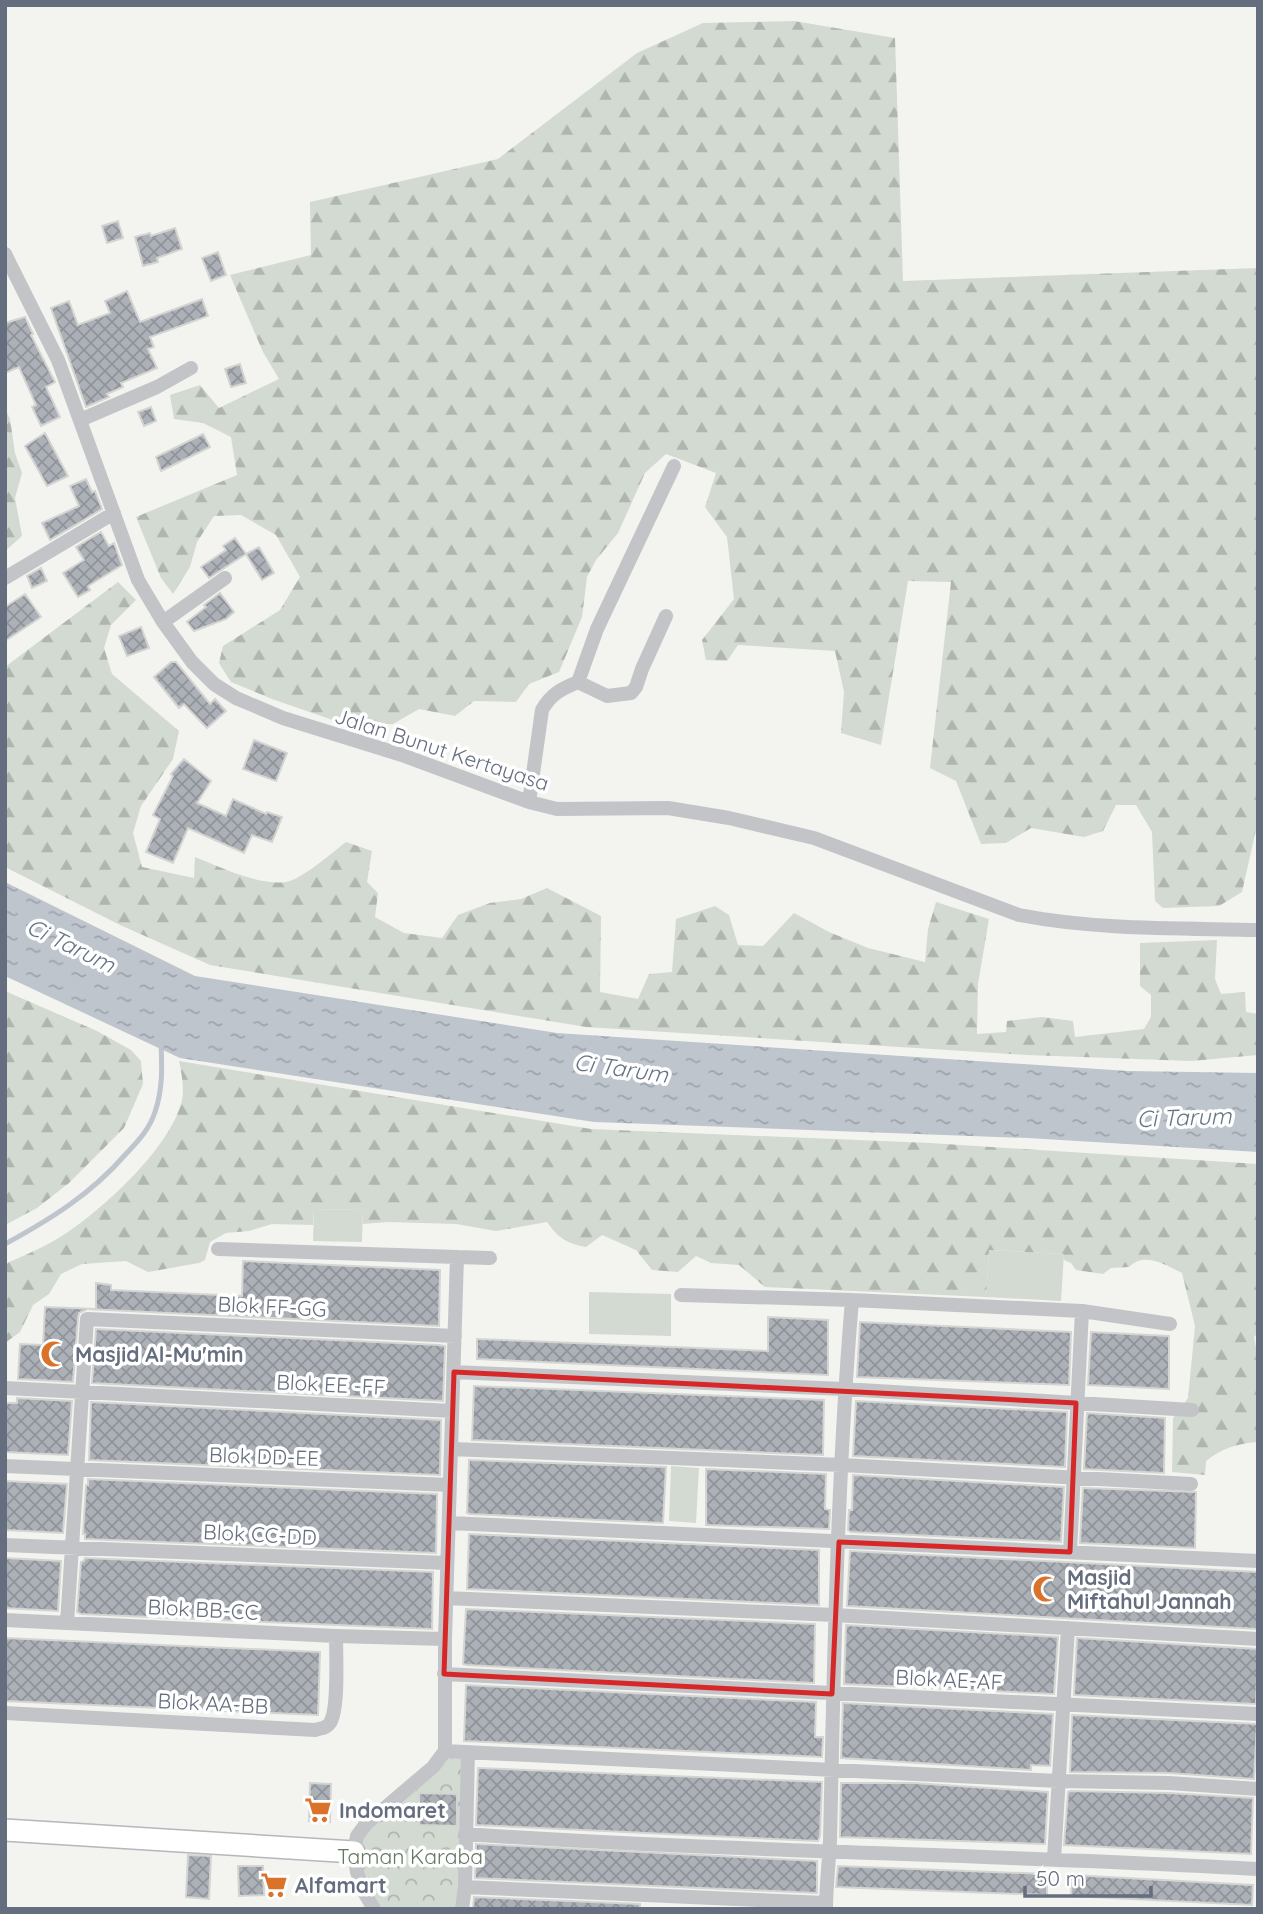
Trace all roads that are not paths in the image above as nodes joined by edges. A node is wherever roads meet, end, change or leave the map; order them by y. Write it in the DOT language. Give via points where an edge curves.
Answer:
graph roads {
  1 [pos="5,254"];
  2 [pos="10,274"];
  3 [pos="191,368"];
  4 [pos="80,420"];
  5 [pos="674,466"];
  6 [pos="114,513"];
  7 [pos="5,578"];
  8 [pos="225,578"];
  9 [pos="666,616"];
  10 [pos="163,622"];
  11 [pos="578,682"];
  12 [pos="529,802"];
  13 [pos="1258,930"];
  14 [pos="218,1248"];
  15 [pos="457,1257"];
  16 [pos="490,1258"];
  17 [pos="681,1294"];
  18 [pos="852,1300"];
  19 [pos="1082,1311"];
  20 [pos="1170,1324"];
  21 [pos="455,1336"];
  22 [pos="454,1372"];
  23 [pos="5,1388"];
  24 [pos="844,1389"];
  25 [pos="82,1391"];
  26 [pos="1076,1404"];
  27 [pos="1192,1410"];
  28 [pos="452,1411"];
  29 [pos="452,1449"];
  30 [pos="842,1465"];
  31 [pos="5,1466"];
  32 [pos="77,1469"];
  33 [pos="1074,1478"];
  34 [pos="1191,1484"];
  35 [pos="450,1485"];
  36 [pos="449,1522"];
  37 [pos="839,1542"];
  38 [pos="5,1545"];
  39 [pos="72,1547"];
  40 [pos="1070,1552"];
  41 [pos="1258,1561"];
  42 [pos="447,1563"];
  43 [pos="446,1598"];
  44 [pos="834,1615"];
  45 [pos="5,1620"];
  46 [pos="67,1623"];
  47 [pos="1068,1628"];
  48 [pos="336,1636"];
  49 [pos="445,1639"];
  50 [pos="1258,1639"];
  51 [pos="444,1674"];
  52 [pos="832,1694"];
  53 [pos="1064,1705"];
  54 [pos="5,1713"];
  55 [pos="1258,1714"];
  56 [pos="445,1751"];
  57 [pos="468,1752"];
  58 [pos="832,1769"];
  59 [pos="1059,1781"];
  60 [pos="1258,1789"];
  61 [pos="5,1830"];
  62 [pos="465,1834"];
  63 [pos="354,1852"];
  64 [pos="830,1853"];
  65 [pos="1054,1859"];
  66 [pos="1258,1869"];
  67 [pos="465,1887"];
  68 [pos="826,1906"];
  69 [pos="374,1909"];
  70 [pos="462,1909"];
  1 -- 2 [label="street, Jalan Bunut Kertayasa"];
  2 -- 4 [label="street, Jalan Bunut Kertayasa" via="58,360"];
  3 -- 4 [label="street"];
  4 -- 6 [label="street, Jalan Bunut Kertayasa"];
  5 -- 11 [label="street" via="597,629"];
  6 -- 7 [label="street"];
  6 -- 10 [label="street, Jalan Bunut Kertayasa" via="138,580"];
  8 -- 10 [label="street"];
  9 -- 11 [label="street" via="631,693 607,696"];
  10 -- 12 [label="street, Jalan Bunut Kertayasa" via="192,662 236,698"];
  11 -- 12 [label="street" via="558,691 542,710"];
  12 -- 13 [label="street, Jalan Bunut Kertayasa" via="557,808 668,808 729,818 814,838 994,907 1055,922"];
  14 -- 15 [label="street"];
  15 -- 16 [label="street"];
  15 -- 21 [label="street"];
  17 -- 18 [label="street"];
  18 -- 19 [label="street"];
  18 -- 24 [label="street"];
  19 -- 20 [label="street"];
  19 -- 26 [label="street"];
  21 -- 22 [label="street"];
  21 -- 25 [label="street, Blok FF-GG" via="87,1319"];
  22 -- 24 [label="street"];
  22 -- 28 [label="street"];
  23 -- 25 [label="street, Blok EE -FF"];
  24 -- 26 [label="street"];
  24 -- 30 [label="street"];
  25 -- 28 [label="street, Blok EE -FF"];
  25 -- 32 [label="street"];
  26 -- 27 [label="street"];
  26 -- 33 [label="street"];
  28 -- 29 [label="street"];
  29 -- 30 [label="street"];
  29 -- 35 [label="street"];
  30 -- 33 [label="street"];
  30 -- 37 [label="street"];
  31 -- 32 [label="street, Blok DD-EE"];
  32 -- 35 [label="street, Blok DD-EE"];
  32 -- 39 [label="street"];
  33 -- 34 [label="street"];
  33 -- 40 [label="street"];
  35 -- 36 [label="street"];
  36 -- 37 [label="street"];
  36 -- 42 [label="street"];
  37 -- 40 [label="street"];
  37 -- 44 [label="street"];
  38 -- 39 [label="street, Blok CC-DD"];
  39 -- 42 [label="street, Blok CC-DD"];
  39 -- 46 [label="street"];
  40 -- 41 [label="street"];
  42 -- 43 [label="street"];
  43 -- 44 [label="street"];
  43 -- 49 [label="street"];
  44 -- 47 [label="street"];
  44 -- 52 [label="street"];
  45 -- 46 [label="street, Blok BB-CC"];
  46 -- 48 [label="street, Blok BB-CC"];
  47 -- 50 [label="street"];
  47 -- 53 [label="street"];
  48 -- 49 [label="street, Blok BB-CC"];
  48 -- 54 [label="street, Blok AA-BB" via="335,1707 331,1722 315,1730"];
  49 -- 51 [label="street"];
  51 -- 52 [label="street, Blok AE-AF"];
  51 -- 56 [label="street"];
  52 -- 53 [label="street, Blok AE-AF"];
  52 -- 58 [label="street"];
  53 -- 55 [label="street, Blok AE-AF"];
  53 -- 59 [label="street"];
  56 -- 57 [label="street"];
  56 -- 63 [label="street" via="433,1767 366,1824 357,1836"];
  57 -- 58 [label="street"];
  57 -- 62 [label="street"];
  58 -- 59 [label="street"];
  58 -- 64 [label="street"];
  59 -- 60 [label="street"];
  59 -- 65 [label="street"];
  61 -- 63 [label="street"];
  62 -- 64 [label="street"];
  62 -- 67 [label="street"];
  63 -- 69 [label="street" via="364,1892"];
  64 -- 65 [label="street"];
  64 -- 68 [label="street"];
  65 -- 66 [label="street"];
  67 -- 68 [label="street"];
  67 -- 70 [label="street"];
}
